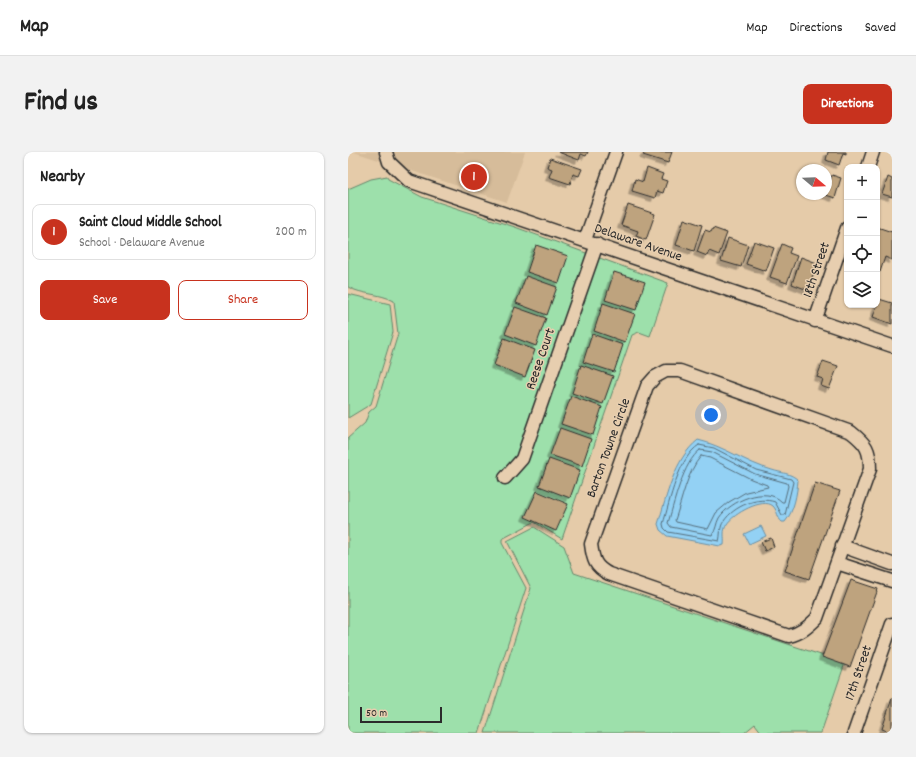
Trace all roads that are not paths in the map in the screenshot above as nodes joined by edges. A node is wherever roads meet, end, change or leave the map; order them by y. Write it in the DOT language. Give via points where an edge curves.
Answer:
graph roads {
  1 [pos="386,152"];
  2 [pos="616,152"];
  3 [pos="873,152"];
  4 [pos="869,164"];
  5 [pos="844,236"];
  6 [pos="591,242"];
  7 [pos="815,321"];
  8 [pos="892,346"];
  9 [pos="505,478"];
  10 [pos="842,546"];
  11 [pos="836,562"];
  12 [pos="892,564"];
  13 [pos="892,581"];
  14 [pos="892,624"];
  15 [pos="854,733"];
  1 -- 6 [label="street, Delaware Avenue" via="389,162 409,181"];
  2 -- 6 [label="street, Reese Court"];
  3 -- 4 [label="street"];
  5 -- 7 [label="street, 18th Street"];
  6 -- 7 [label="street, Delaware Avenue"];
  6 -- 9 [label="street, Reese Court" via="522,459"];
  7 -- 8 [label="street, Delaware Avenue"];
  10 -- 11 [label="street, Barton Towne Circle"];
  10 -- 11 [label="street, Barton Towne Circle" via="870,469 870,454 864,442 851,432 680,371 666,372 655,377 647,386 591,544 592,559 599,569 788,636 808,628 817,618"];
  10 -- 12 [label="street"];
  11 -- 13 [label="street"];
  14 -- 15 [label="street, 17th Street"];
}
